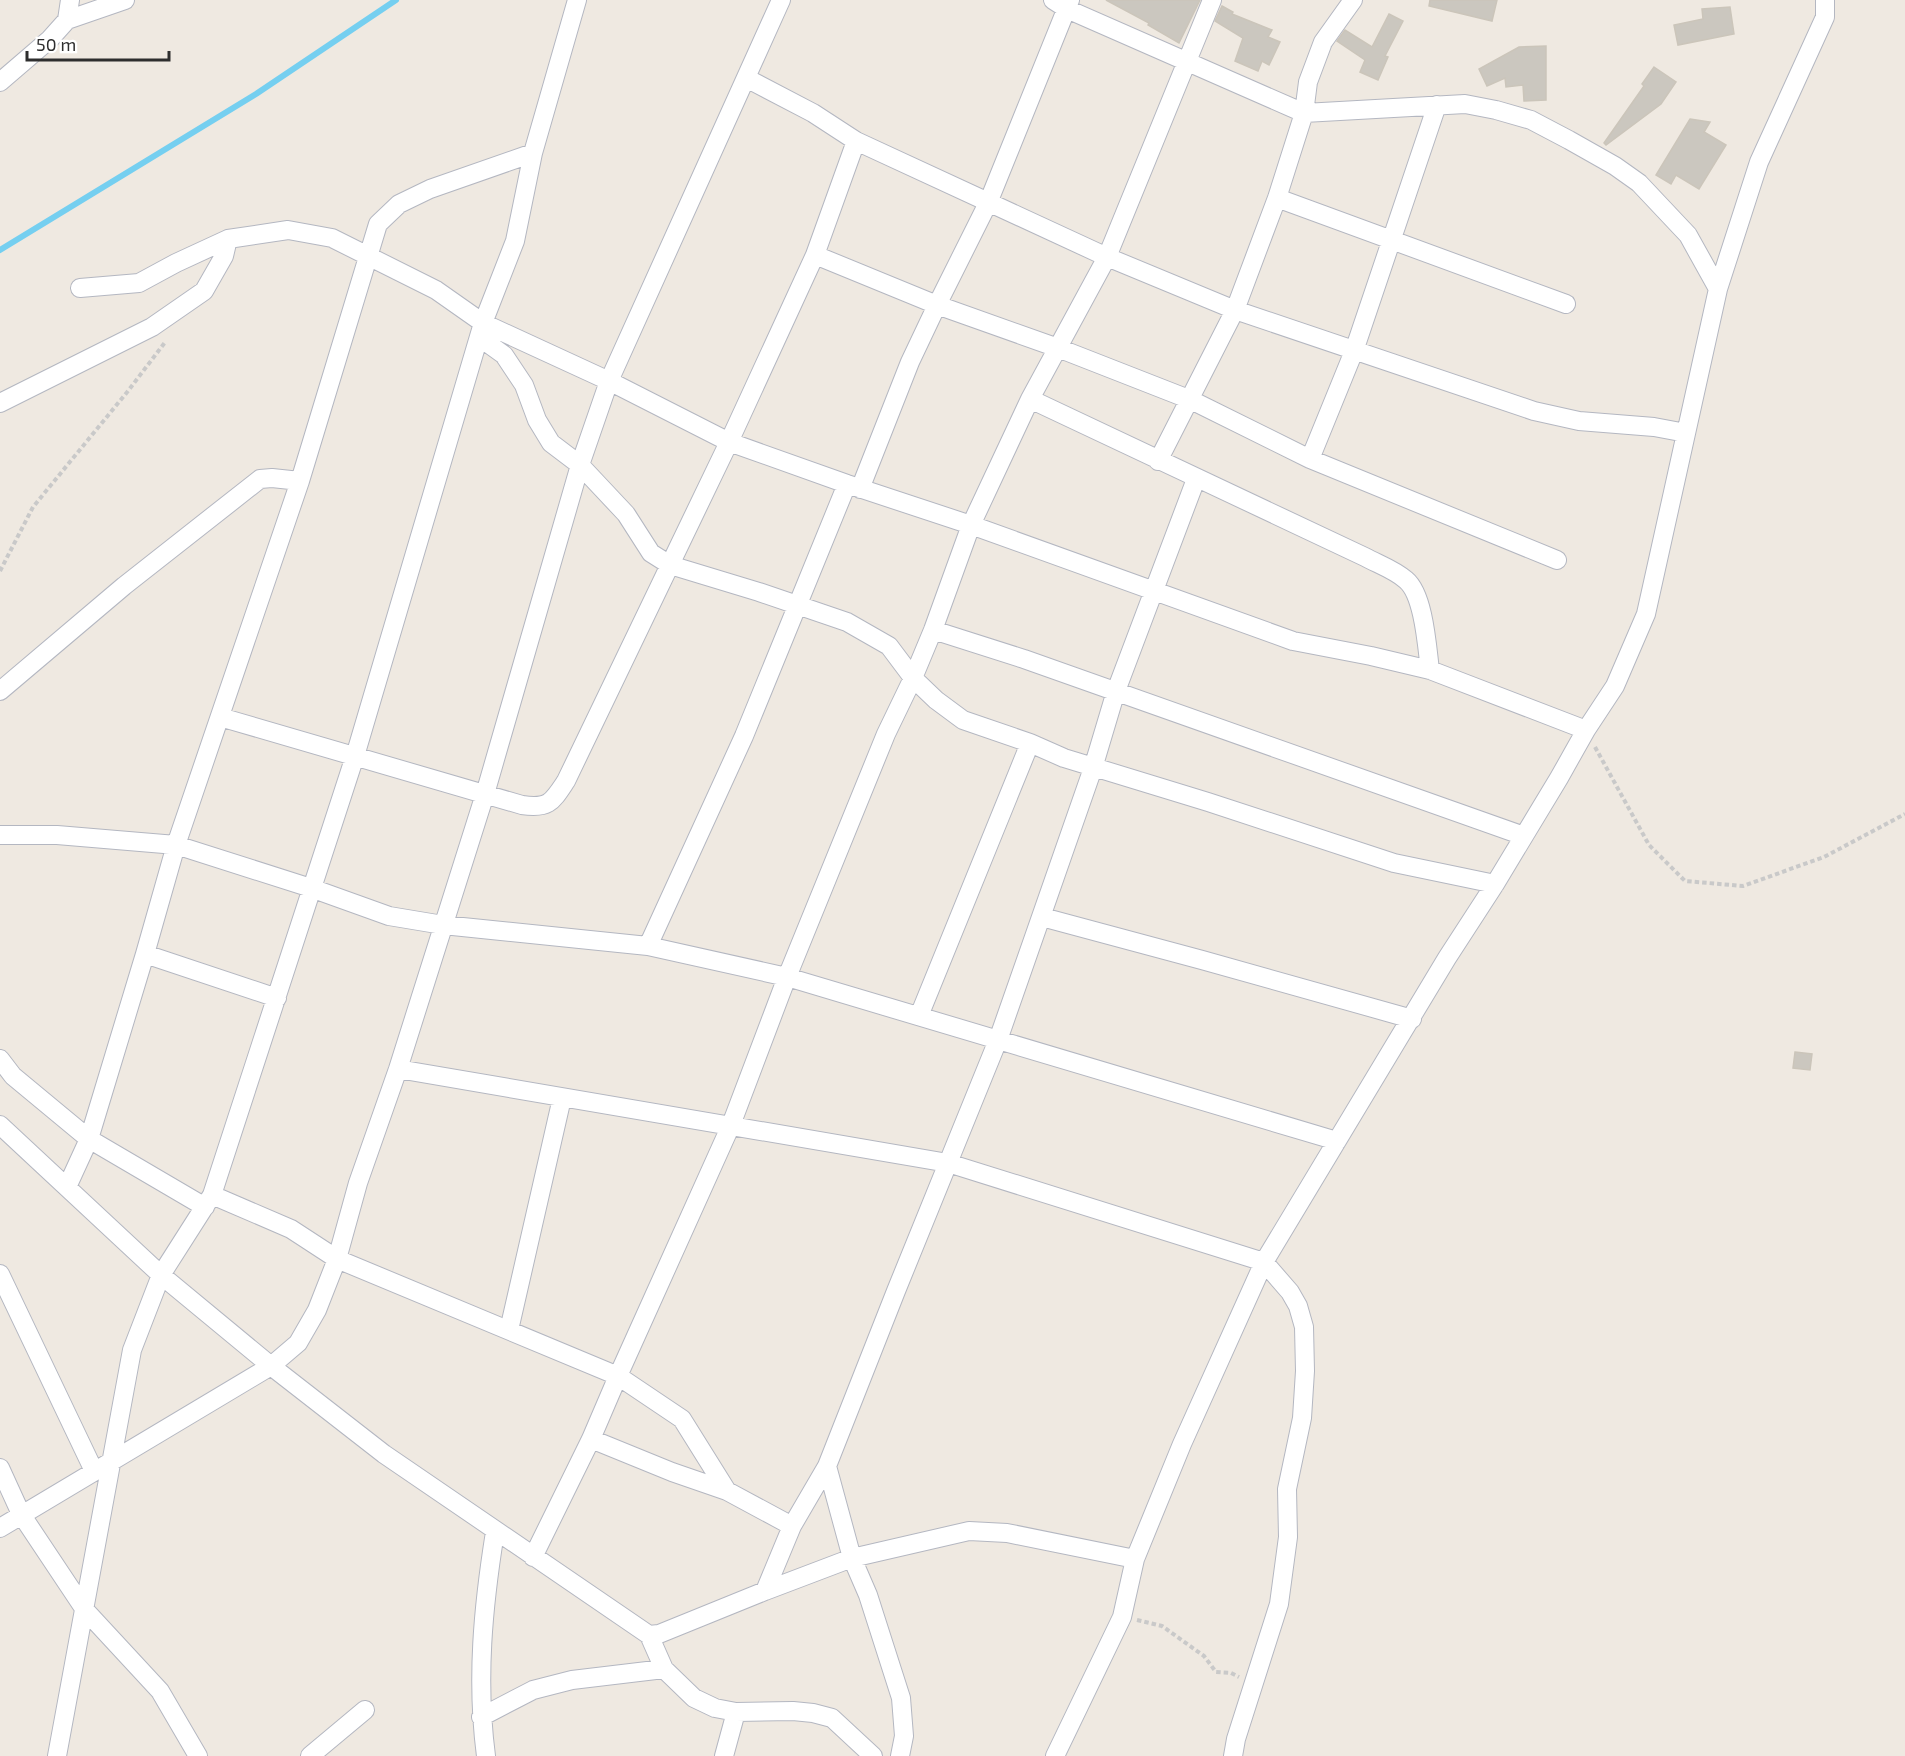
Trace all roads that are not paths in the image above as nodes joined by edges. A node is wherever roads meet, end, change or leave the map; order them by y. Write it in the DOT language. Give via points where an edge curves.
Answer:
graph roads {
  1 [pos="70,0"];
  2 [pos="125,0"];
  3 [pos="576,0"];
  4 [pos="583,0"];
  5 [pos="781,0"];
  6 [pos="1212,0"];
  7 [pos="1353,0"];
  8 [pos="1826,0"];
  9 [pos="1063,3"];
  10 [pos="67,20"];
  11 [pos="1186,61"];
  12 [pos="746,78"];
  13 [pos="0,82"];
  14 [pos="1437,105"];
  15 [pos="1304,113"];
  16 [pos="856,141"];
  17 [pos="533,153"];
  18 [pos="1276,198"];
  19 [pos="988,203"];
  20 [pos="228,239"];
  21 [pos="1392,241"];
  22 [pos="815,255"];
  23 [pos="1107,256"];
  24 [pos="367,257"];
  25 [pos="80,288"];
  26 [pos="1718,289"];
  27 [pos="1566,304"];
  28 [pos="937,305"];
  29 [pos="1235,310"];
  30 [pos="481,330"];
  31 [pos="1058,348"];
  32 [pos="1354,351"];
  33 [pos="609,381"];
  34 [pos="1030,399"];
  35 [pos="1191,400"];
  36 [pos="0,403"];
  37 [pos="1686,433"];
  38 [pos="729,442"];
  39 [pos="1310,459"];
  40 [pos="1158,461"];
  41 [pos="580,465"];
  42 [pos="1196,479"];
  43 [pos="300,481"];
  44 [pos="854,486"];
  45 [pos="971,525"];
  46 [pos="1557,560"];
  47 [pos="670,565"];
  48 [pos="1155,591"];
  49 [pos="797,604"];
  50 [pos="933,630"];
  51 [pos="1430,670"];
  52 [pos="913,678"];
  53 [pos="0,691"];
  54 [pos="1116,691"];
  55 [pos="220,717"];
  56 [pos="1586,730"];
  57 [pos="1030,743"];
  58 [pos="355,756"];
  59 [pos="1093,768"];
  60 [pos="485,794"];
  61 [pos="0,835"];
  62 [pos="1524,836"];
  63 [pos="176,845"];
  64 [pos="1495,884"];
  65 [pos="311,888"];
  66 [pos="1042,917"];
  67 [pos="443,925"];
  68 [pos="648,946"];
  69 [pos="145,954"];
  70 [pos="787,977"];
  71 [pos="277,998"];
  72 [pos="919,1016"];
  73 [pos="1412,1019"];
  74 [pos="998,1040"];
  75 [pos="0,1059"];
  76 [pos="398,1069"];
  77 [pos="562,1098"];
  78 [pos="0,1125"];
  79 [pos="730,1125"];
  80 [pos="89,1139"];
  81 [pos="1337,1142"];
  82 [pos="948,1163"];
  83 [pos="66,1187"];
  84 [pos="209,1201"];
  85 [pos="338,1259"];
  86 [pos="1264,1262"];
  87 [pos="0,1274"];
  88 [pos="161,1275"];
  89 [pos="509,1330"];
  90 [pos="272,1366"];
  91 [pos="618,1376"];
  92 [pos="591,1439"];
  93 [pos="113,1460"];
  94 [pos="827,1466"];
  95 [pos="0,1468"];
  96 [pos="94,1471"];
  97 [pos="727,1491"];
  98 [pos="21,1514"];
  99 [pos="792,1526"];
  100 [pos="0,1528"];
  101 [pos="495,1532"];
  102 [pos="533,1557"];
  103 [pos="852,1558"];
  104 [pos="1135,1559"];
  105 [pos="765,1591"];
  106 [pos="85,1610"];
  107 [pos="648,1635"];
  108 [pos="664,1670"];
  109 [pos="365,1710"];
  110 [pos="736,1712"];
  111 [pos="481,1717"];
  112 [pos="57,1756"];
  113 [pos="198,1756"];
  114 [pos="310,1756"];
  115 [pos="486,1756"];
  116 [pos="724,1756"];
  117 [pos="873,1756"];
  118 [pos="900,1756"];
  119 [pos="1055,1756"];
  120 [pos="1233,1756"];
  1 -- 10 [label="street"];
  2 -- 10 [label="street"];
  3 -- 4 [label="street"];
  3 -- 17 [label="street"];
  5 -- 12 [label="street"];
  6 -- 11 [label="street"];
  7 -- 15 [label="street" via="1323,42 1308,82"];
  8 -- 26 [label="street" via="1825,17 1760,162"];
  9 -- 11 [label="street"];
  9 -- 19 [label="street"];
  10 -- 13 [label="street"];
  11 -- 15 [label="street"];
  11 -- 23 [label="street"];
  12 -- 16 [label="street"];
  12 -- 33 [label="street"];
  14 -- 15 [label="street"];
  14 -- 21 [label="street"];
  14 -- 26 [label="street" via="1465,104 1531,120 1615,166 1639,183 1688,235"];
  15 -- 18 [label="street"];
  16 -- 19 [label="street"];
  16 -- 22 [label="street"];
  17 -- 24 [label="street" via="399,204 378,224"];
  17 -- 30 [label="street" via="515,241"];
  18 -- 21 [label="street"];
  18 -- 29 [label="street"];
  19 -- 23 [label="street"];
  19 -- 28 [label="street"];
  20 -- 24 [label="street" via="288,230 332,238"];
  20 -- 25 [label="street" via="139,283"];
  20 -- 36 [label="street" via="224,256 204,291 152,327"];
  21 -- 27 [label="street"];
  21 -- 32 [label="street"];
  22 -- 28 [label="street"];
  22 -- 38 [label="street"];
  23 -- 29 [label="street"];
  23 -- 31 [label="street"];
  24 -- 30 [label="street" via="436,290"];
  24 -- 43 [label="street"];
  26 -- 37 [label="street"];
  28 -- 31 [label="street"];
  28 -- 44 [label="street"];
  29 -- 32 [label="street"];
  29 -- 35 [label="street"];
  30 -- 33 [label="street"];
  30 -- 41 [label="street" via="524,385 551,443"];
  30 -- 58 [label="street"];
  31 -- 34 [label="street"];
  31 -- 35 [label="street"];
  32 -- 37 [label="street" via="1534,411 1579,421"];
  32 -- 39 [label="street"];
  33 -- 38 [label="street"];
  33 -- 41 [label="street"];
  34 -- 40 [label="street"];
  34 -- 45 [label="street"];
  35 -- 39 [label="street"];
  35 -- 40 [label="street"];
  37 -- 56 [label="street" via="1646,614 1615,686"];
  38 -- 44 [label="street"];
  38 -- 47 [label="street"];
  39 -- 46 [label="street"];
  40 -- 42 [label="street"];
  41 -- 47 [label="street" via="626,514 651,553"];
  41 -- 60 [label="street"];
  42 -- 48 [label="street"];
  42 -- 51 [label="street" via="1408,581 1420,605"];
  43 -- 53 [label="street" via="260,479 124,586"];
  43 -- 55 [label="street"];
  44 -- 45 [label="street"];
  44 -- 49 [label="street"];
  45 -- 48 [label="street"];
  45 -- 50 [label="street"];
  47 -- 49 [label="street"];
  47 -- 60 [label="street" via="553,801 540,807"];
  48 -- 51 [label="street" via="1293,641"];
  48 -- 54 [label="street"];
  49 -- 52 [label="street" via="846,622 889,646"];
  49 -- 68 [label="street" via="744,736"];
  50 -- 52 [label="street"];
  50 -- 54 [label="street"];
  51 -- 56 [label="street"];
  52 -- 57 [label="street" via="963,720"];
  52 -- 70 [label="street" via="886,734"];
  54 -- 59 [label="street"];
  54 -- 62 [label="street"];
  55 -- 58 [label="street"];
  55 -- 63 [label="street"];
  56 -- 62 [label="street"];
  57 -- 59 [label="street"];
  57 -- 72 [label="street"];
  58 -- 60 [label="street"];
  58 -- 65 [label="street"];
  59 -- 64 [label="street" via="1394,864"];
  59 -- 66 [label="street"];
  60 -- 67 [label="street"];
  61 -- 63 [label="street" via="57,835"];
  62 -- 64 [label="street"];
  63 -- 65 [label="street"];
  63 -- 69 [label="street"];
  64 -- 73 [label="street"];
  65 -- 67 [label="street" via="389,916"];
  65 -- 71 [label="street"];
  66 -- 73 [label="street"];
  66 -- 74 [label="street"];
  67 -- 68 [label="street"];
  67 -- 76 [label="street"];
  68 -- 70 [label="street"];
  69 -- 71 [label="street"];
  69 -- 80 [label="street"];
  70 -- 72 [label="street"];
  70 -- 79 [label="street"];
  71 -- 84 [label="street"];
  72 -- 74 [label="street"];
  73 -- 81 [label="street"];
  74 -- 81 [label="street"];
  74 -- 82 [label="street"];
  75 -- 80 [label="street" via="13,1076"];
  76 -- 77 [label="street"];
  76 -- 85 [label="street" via="358,1183"];
  77 -- 79 [label="street"];
  77 -- 89 [label="street"];
  78 -- 83 [label="street"];
  79 -- 82 [label="street"];
  79 -- 91 [label="street"];
  80 -- 83 [label="street"];
  80 -- 84 [label="street"];
  81 -- 86 [label="street"];
  82 -- 86 [label="street"];
  82 -- 94 [label="street"];
  83 -- 88 [label="street"];
  84 -- 85 [label="street" via="291,1229"];
  84 -- 88 [label="street"];
  85 -- 89 [label="street"];
  85 -- 90 [label="street" via="298,1343"];
  86 -- 104 [label="street"];
  86 -- 120 [label="street" via="1298,1306 1304,1327 1305,1371 1302,1418 1287,1489 1288,1537 1279,1604"];
  87 -- 96 [label="street"];
  88 -- 90 [label="street"];
  88 -- 93 [label="street" via="132,1350"];
  89 -- 91 [label="street"];
  90 -- 93 [label="street"];
  90 -- 101 [label="street" via="384,1454"];
  91 -- 92 [label="street"];
  91 -- 97 [label="street" via="682,1419"];
  92 -- 97 [label="street"];
  92 -- 102 [label="street"];
  93 -- 96 [label="street"];
  93 -- 106 [label="street"];
  94 -- 99 [label="street"];
  94 -- 103 [label="street"];
  95 -- 98 [label="street"];
  96 -- 98 [label="street"];
  97 -- 99 [label="street"];
  98 -- 100 [label="street"];
  98 -- 106 [label="street"];
  99 -- 105 [label="street"];
  101 -- 102 [label="street"];
  101 -- 111 [label="street" via="480,1655"];
  102 -- 107 [label="street"];
  103 -- 104 [label="street" via="969,1532 1007,1533"];
  103 -- 105 [label="street"];
  103 -- 118 [label="street" via="901,1698 904,1736"];
  104 -- 119 [label="street" via="1122,1617"];
  105 -- 107 [label="street"];
  106 -- 112 [label="street"];
  106 -- 113 [label="street" via="160,1691"];
  107 -- 108 [label="street"];
  108 -- 110 [label="street" via="694,1698"];
  108 -- 111 [label="street" via="572,1680 533,1690"];
  109 -- 114 [label="street"];
  110 -- 116 [label="street"];
  110 -- 117 [label="street" via="793,1711 831,1718"];
  111 -- 115 [label="street"];
}
